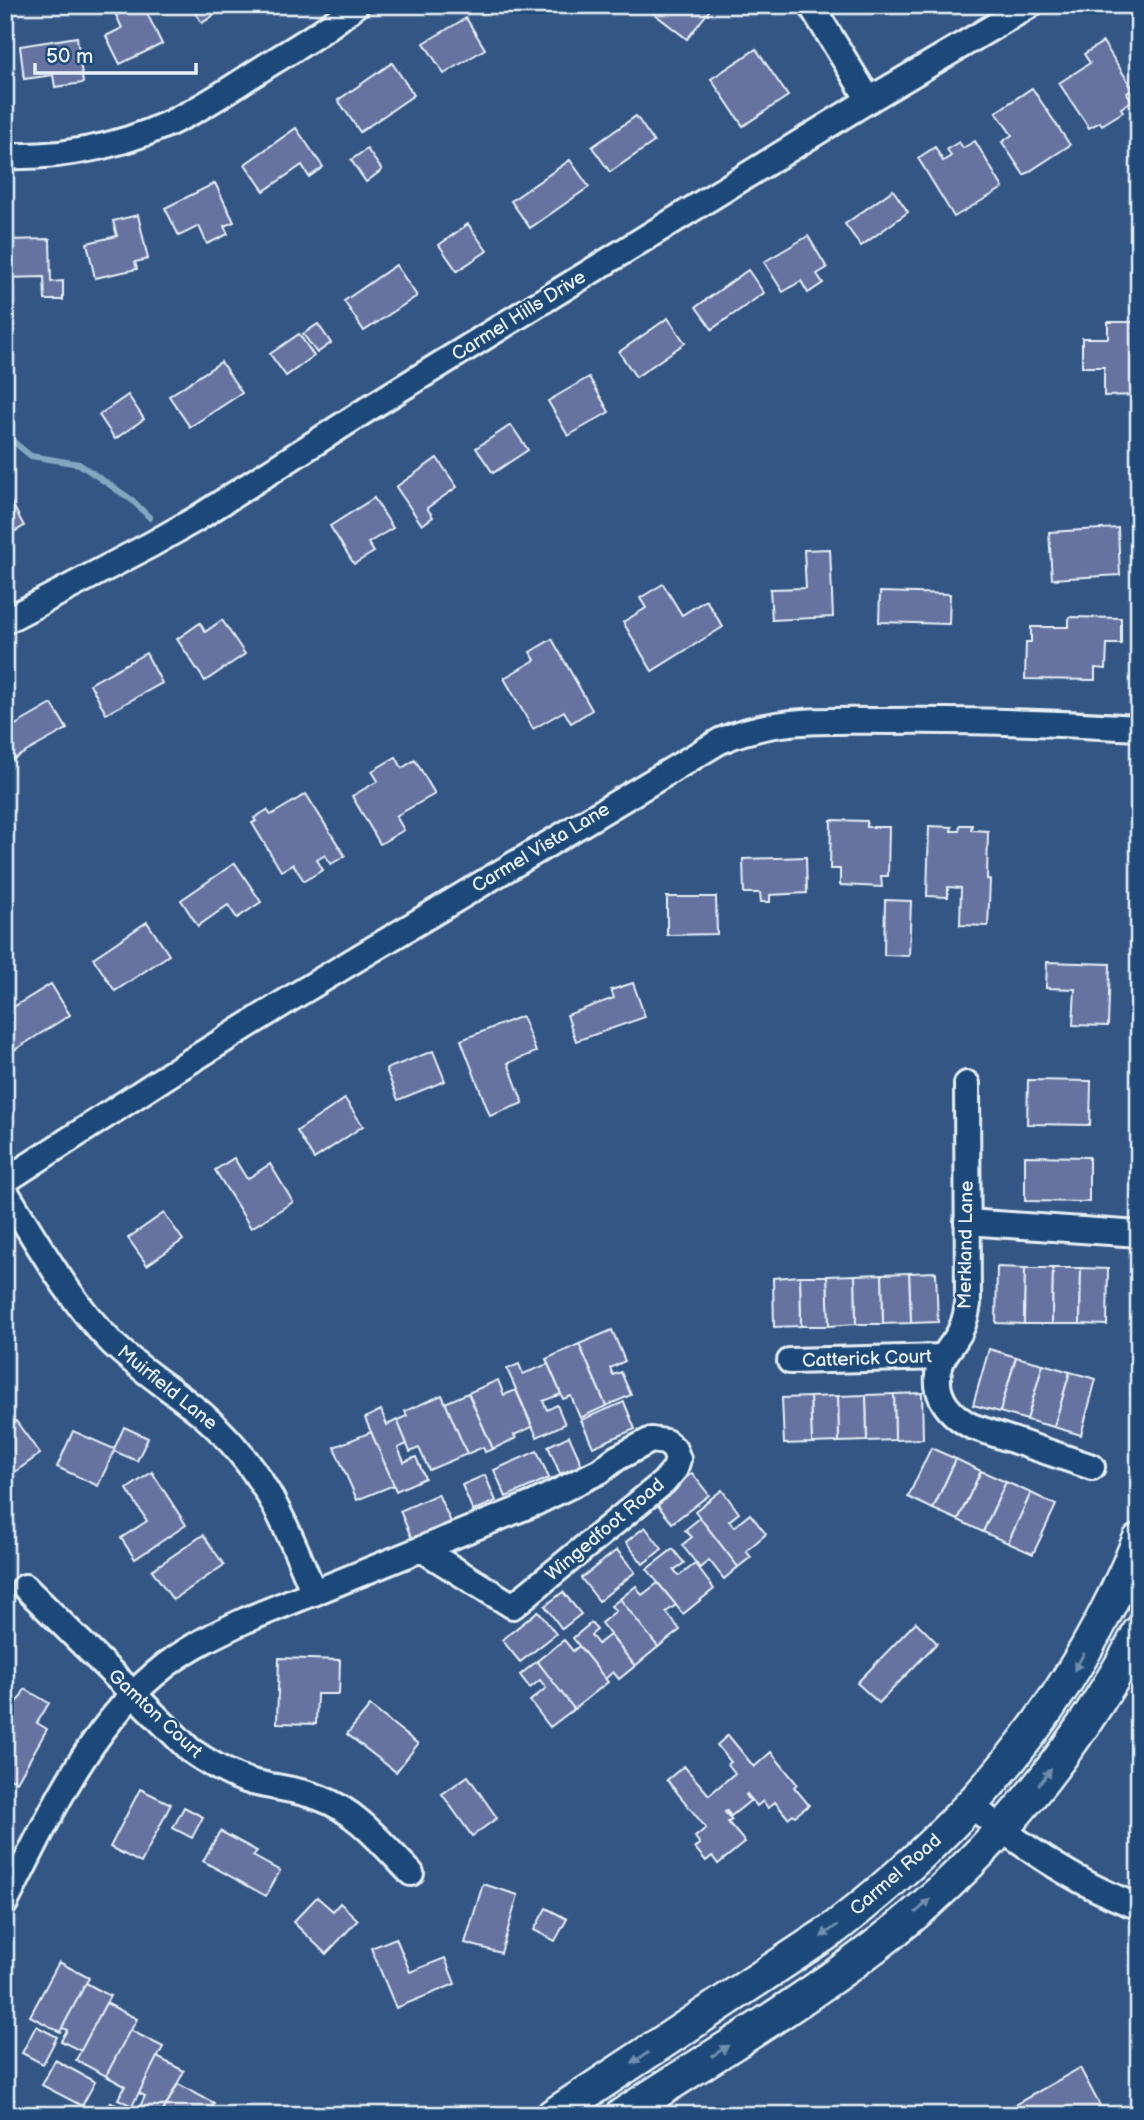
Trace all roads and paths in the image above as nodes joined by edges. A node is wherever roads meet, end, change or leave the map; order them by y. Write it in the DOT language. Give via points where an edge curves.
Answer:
graph roads {
  1 [pos="356,5"];
  2 [pos="811,5"];
  3 [pos="1030,5"];
  4 [pos="869,100"];
  5 [pos="5,156"];
  6 [pos="5,621"];
  7 [pos="1139,728"];
  8 [pos="967,1084"];
  9 [pos="5,1181"];
  10 [pos="5,1191"];
  11 [pos="967,1222"];
  12 [pos="1139,1234"];
  13 [pos="943,1357"];
  14 [pos="790,1361"];
  15 [pos="1092,1467"];
  16 [pos="1139,1540"];
  17 [pos="423,1550"];
  18 [pos="24,1587"];
  19 [pos="314,1593"];
  20 [pos="1139,1632"];
  21 [pos="132,1694"];
  22 [pos="971,1805"];
  23 [pos="1001,1829"];
  24 [pos="411,1873"];
  25 [pos="5,1903"];
  26 [pos="1139,1907"];
  27 [pos="553,2115"];
  28 [pos="622,2115"];
  1 -- 5 [label="street" via="333,25 192,113 150,132 80,151"];
  2 -- 4 [label="street"];
  3 -- 4 [label="street, Carmel Hills Drive"];
  4 -- 6 [label="street, Carmel Hills Drive" via="196,519"];
  7 -- 9 [label="street, Carmel Vista Lane" via="951,720 818,721 764,725 734,734 298,994"];
  8 -- 11 [label="street, Merkland Lane"];
  10 -- 19 [label="street, Muirfield Lane" via="73,1297 111,1342 201,1414 249,1462 282,1517"];
  11 -- 12 [label="street"];
  11 -- 13 [label="street, Merkland Lane" via="966,1316"];
  13 -- 14 [label="street, Catterick Court"];
  13 -- 15 [label="street, Merkland Lane" via="939,1390 957,1418"];
  16 -- 22 [label="main road, Carmel Road, one-way" via="1105,1616 1074,1669 1015,1755"];
  17 -- 17 [label="street, Wingedfoot Road" via="535,1503 651,1440 666,1442 674,1449 678,1460 664,1482 513,1606"];
  17 -- 19 [label="street, Wingedfoot Road"];
  18 -- 21 [label="street, Gamton Court"];
  19 -- 21 [label="street, Wingedfoot Road" via="204,1640"];
  23 -- 20 [label="main road, Carmel Road, one-way" via="1077,1736"];
  21 -- 24 [label="street, Gamton Court" via="205,1760 244,1779 322,1798 346,1811"];
  21 -- 25 [label="street, Wingedfoot Road" via="82,1759"];
  22 -- 23 [label="street"];
  22 -- 27 [label="main road, Carmel Road, one-way" via="905,1871 832,1930"];
  23 -- 26 [label="street" via="1039,1856"];
  28 -- 23 [label="main road, Carmel Road, one-way" via="874,1947 963,1871"];
}
